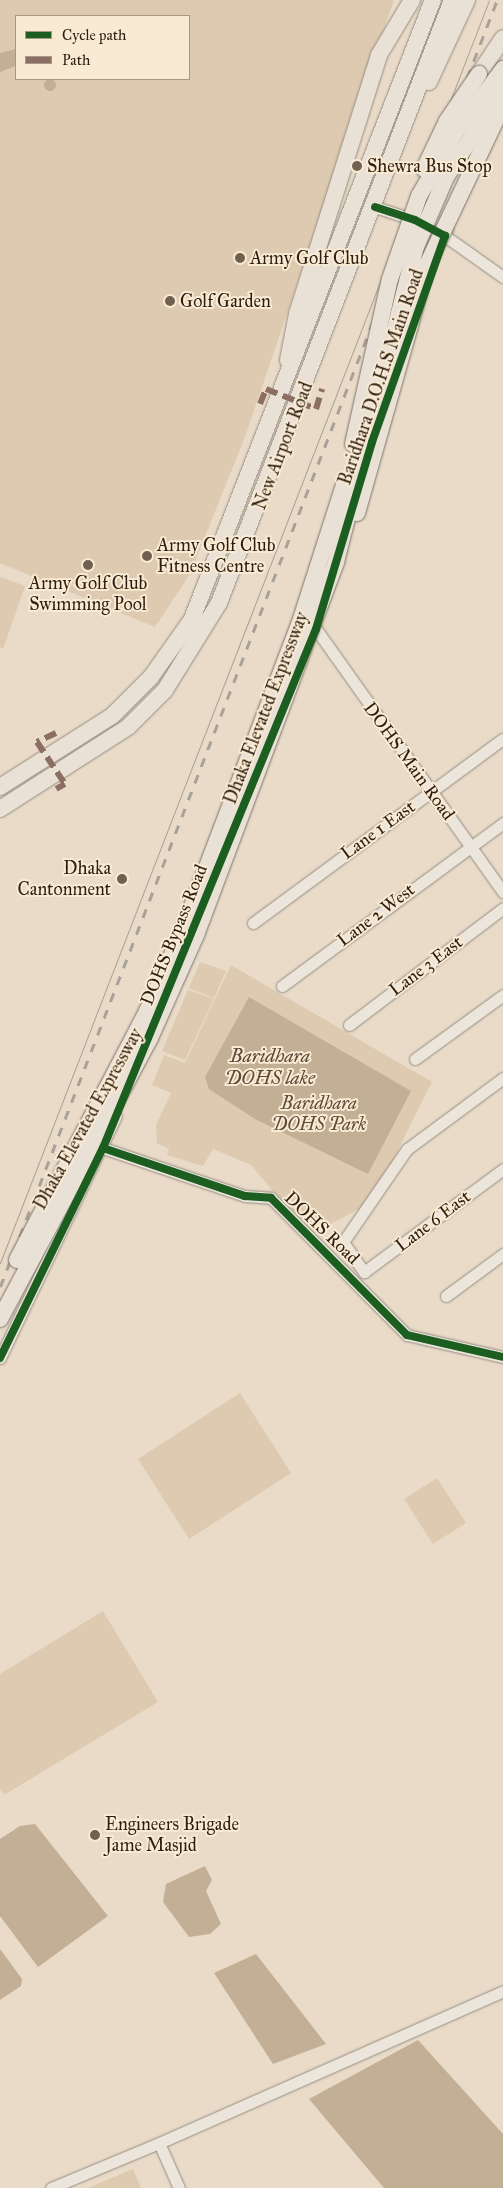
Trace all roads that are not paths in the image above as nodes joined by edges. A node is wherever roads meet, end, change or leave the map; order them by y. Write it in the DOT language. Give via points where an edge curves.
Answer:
graph roads {
  1 [pos="412,0"];
  2 [pos="433,0"];
  3 [pos="452,0"];
  4 [pos="467,0"];
  5 [pos="503,38"];
  6 [pos="503,69"];
  7 [pos="503,89"];
  8 [pos="503,104"];
  9 [pos="408,116"];
  10 [pos="503,121"];
  11 [pos="419,196"];
  12 [pos="375,207"];
  13 [pos="445,236"];
  14 [pos="503,277"];
  15 [pos="284,390"];
  16 [pos="336,562"];
  17 [pos="316,629"];
  18 [pos="503,739"];
  19 [pos="0,787"];
  20 [pos="430,792"];
  21 [pos="0,809"];
  22 [pos="503,824"];
  23 [pos="472,846"];
  24 [pos="503,892"];
  25 [pos="503,908"];
  26 [pos="253,923"];
  27 [pos="282,986"];
  28 [pos="503,995"];
  29 [pos="349,1024"];
  30 [pos="415,1059"];
  31 [pos="503,1078"];
  32 [pos="103,1148"];
  33 [pos="503,1169"];
  34 [pos="503,1254"];
  35 [pos="0,1293"];
  36 [pos="446,1296"];
  37 [pos="0,1319"];
  38 [pos="503,1357"];
  39 [pos="0,1358"];
  40 [pos="503,1990"];
  41 [pos="159,2143"];
  42 [pos="51,2188"];
  43 [pos="179,2188"];
  1 -- 15 [label="highway" via="379,55 297,314"];
  2 -- 15 [label="highway, New Airport Road"];
  3 -- 9 [label="highway, New Airport Road"];
  4 -- 9 [label="highway" via="442,60"];
  5 -- 11 [label="highway, bridge" via="436,141 427,160"];
  6 -- 11 [label="highway, Dhaka Elevated Expressway, bridge" via="456,132"];
  7 -- 16 [label="highway, Dhaka Elevated Expressway, bridge" via="454,162 415,249"];
  8 -- 16 [label="highway, bridge" via="427,265 375,457 345,548"];
  9 -- 12 [label="highway, New Airport Road"];
  10 -- 13 [label="street, Baridhara D.O.H.S Main Road" via="473,172"];
  11 -- 35 [label="highway, Dhaka Elevated Expressway, bridge" via="390,279 342,492 300,622 193,903 148,1009"];
  12 -- 13 [label="street" via="415,220"];
  12 -- 21 [label="highway, New Airport Road" via="236,570 184,664 128,727"];
  13 -- 14 [label="street"];
  13 -- 17 [label="street, Baridhara D.O.H.S Main Road" via="372,442"];
  15 -- 19 [label="highway, New Airport Road" via="208,588 172,650 112,716"];
  16 -- 37 [label="highway, Dhaka Elevated Expressway, bridge" via="196,935 150,1038"];
  17 -- 20 [label="street, DOHS Main Road"];
  17 -- 32 [label="street, DOHS Bypass Road"];
  18 -- 20 [label="street, Lane 1 East"];
  20 -- 23 [label="street, DOHS Main Road"];
  20 -- 26 [label="street, Lane 1 East"];
  22 -- 23 [label="street, Lane 2 West"];
  23 -- 24 [label="street, DOHS Main Road"];
  23 -- 27 [label="street, Lane 2 West"];
  25 -- 29 [label="street, Lane 3 East"];
  28 -- 30 [label="street"];
  31 -- 33 [label="street, Lane 6 East" via="407,1149 367,1214 344,1236 347,1250 364,1272"];
  32 -- 38 [label="street, DOHS Road" via="245,1196 270,1198 407,1335"];
  32 -- 39 [label="street, DOHS Bypass Road"];
  34 -- 36 [label="street"];
  40 -- 41 [label="street"];
  41 -- 42 [label="street"];
  41 -- 43 [label="street"];
}
